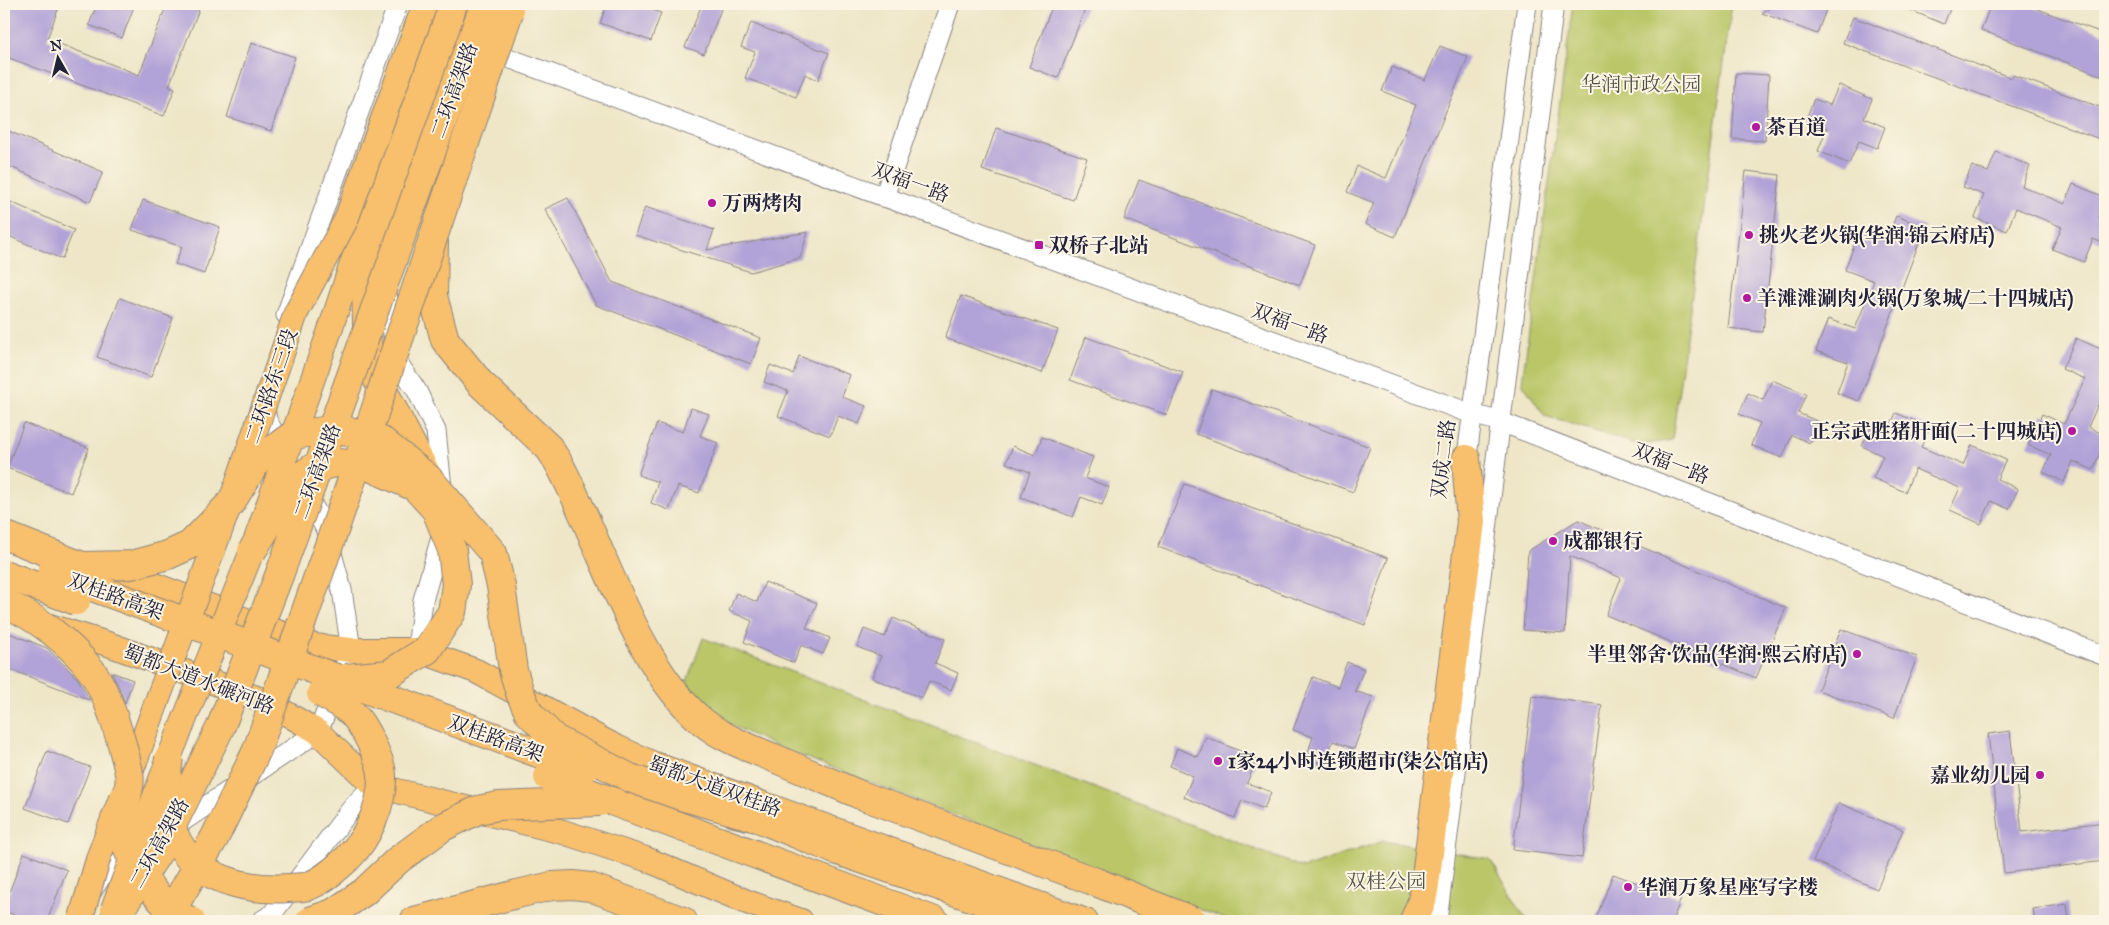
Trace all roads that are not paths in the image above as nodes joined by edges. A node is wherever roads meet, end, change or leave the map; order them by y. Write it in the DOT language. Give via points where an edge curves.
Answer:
graph roads {
  1 [pos="398,4"];
  2 [pos="425,4"];
  3 [pos="438,4"];
  4 [pos="453,4"];
  5 [pos="470,4"];
  6 [pos="484,4"];
  7 [pos="512,4"];
  8 [pos="950,4"];
  9 [pos="1527,4"];
  10 [pos="1554,4"];
  11 [pos="457,38"];
  12 [pos="884,197"];
  13 [pos="435,232"];
  14 [pos="1472,414"];
  15 [pos="1501,422"];
  16 [pos="1466,459"];
  17 [pos="429,479"];
  18 [pos="230,504"];
  19 [pos="4,524"];
  20 [pos="4,535"];
  21 [pos="252,551"];
  22 [pos="4,554"];
  23 [pos="4,574"];
  24 [pos="4,603"];
  25 [pos="4,612"];
  26 [pos="351,650"];
  27 [pos="417,650"];
  28 [pos="2105,654"];
  29 [pos="329,686"];
  30 [pos="318,732"];
  31 [pos="594,735"];
  32 [pos="555,739"];
  33 [pos="169,758"];
  34 [pos="130,775"];
  35 [pos="373,786"];
  36 [pos="620,791"];
  37 [pos="758,818"];
  38 [pos="555,830"];
  39 [pos="72,921"];
  40 [pos="80,921"];
  41 [pos="109,921"];
  42 [pos="113,921"];
  43 [pos="166,921"];
  44 [pos="191,921"];
  45 [pos="261,921"];
  46 [pos="310,921"];
  47 [pos="414,921"];
  48 [pos="683,921"];
  49 [pos="801,921"];
  50 [pos="887,921"];
  51 [pos="935,921"];
  52 [pos="988,921"];
  53 [pos="1040,921"];
  54 [pos="1086,921"];
  55 [pos="1193,921"];
  56 [pos="1408,921"];
  57 [pos="1414,921"];
  58 [pos="1437,921"];
  1 -- 26 [label="street" via="262,384 267,420 325,528 342,590"];
  2 -- 18 [label="main road, 二环路东三段, bridge" via="346,220 296,313"];
  3 -- 21 [label="main road, 二环路东三段, bridge" via="330,330"];
  4 -- 17 [label="highway, bridge" via="366,286 368,361"];
  5 -- 11 [label="street"];
  6 -- 42 [label="highway, 二环高架路, bridge" via="280,573 221,726 161,848"];
  7 -- 13 [label="highway, 二环高架路, bridge"];
  8 -- 12 [label="street"];
  9 -- 14 [label="street, 双成二路"];
  10 -- 15 [label="street"];
  11 -- 12 [label="street, 双福一路"];
  11 -- 27 [label="street" via="399,217 384,275 397,361 417,391 436,431 446,522 423,600"];
  12 -- 14 [label="street, 双福一路"];
  13 -- 43 [label="highway, 二环高架路, bridge" via="257,750 214,837"];
  13 -- 55 [label="highway, bridge" via="433,296 445,340 480,383 549,448 658,669 703,722 733,741 858,794"];
  14 -- 15 [label="street, 双福一路"];
  14 -- 16 [label="street, 双成二路"];
  15 -- 28 [label="street, 双福一路"];
  15 -- 58 [label="street"];
  16 -- 56 [label="street, 双成二路"];
  16 -- 57 [label="highway" via="1471,522 1425,884"];
  17 -- 18 [label="highway, bridge" via="382,441 368,435 338,429 314,430 293,435 257,461"];
  17 -- 32 [label="highway, bridge" via="493,553 501,586 512,670 530,713"];
  18 -- 20 [label="highway, bridge" via="190,545 132,565 82,566"];
  18 -- 34 [label="main road, 二环路东三段, bridge"];
  19 -- 26 [label="main road" via="130,577 314,646"];
  21 -- 29 [label="highway, bridge" via="298,479 314,468 338,463 368,466 415,487 436,510 452,550 456,586 452,612 427,650 389,674"];
  21 -- 33 [label="main road, 二环路东三段, bridge"];
  22 -- 29 [label="highway, 双桂路高架, bridge"];
  23 -- 29 [label="highway, 双桂路高架, bridge"];
  24 -- 34 [label="highway, bridge" via="22,611 62,640 91,670 107,698"];
  25 -- 30 [label="main road, 蜀都大道水碾河路" via="108,644 265,702"];
  26 -- 27 [label="main road, 蜀都大道双桂路"];
  26 -- 30 [label="street"];
  27 -- 31 [label="main road, 蜀都大道双桂路" via="476,671"];
  29 -- 33 [label="highway, bridge" via="371,743 382,774 370,826 356,849 335,870 308,886 274,889 242,886 212,875 190,857 175,837 166,809"];
  29 -- 36 [label="highway, 双桂路高架, bridge"];
  30 -- 35 [label="main road, 蜀都大道水碾河路"];
  30 -- 39 [label="street" via="103,874"];
  31 -- 38 [label="main road"];
  31 -- 54 [label="main road, 蜀都大道双桂路" via="654,764"];
  32 -- 36 [label="highway, bridge"];
  32 -- 37 [label="highway, bridge" via="630,778"];
  33 -- 41 [label="main road, 二环路东三段, bridge"];
  34 -- 40 [label="main road, 二环路东三段, bridge" via="99,856"];
  34 -- 44 [label="highway, bridge" via="123,815 128,850 153,890 179,917"];
  35 -- 38 [label="main road"];
  35 -- 45 [label="street" via="272,914"];
  36 -- 37 [label="highway, bridge"];
  36 -- 46 [label="highway, bridge" via="478,810 442,827 398,860 364,892 333,913"];
  36 -- 50 [label="highway" via="698,847"];
  36 -- 51 [label="highway, 双桂路高架"];
  36 -- 52 [label="highway, 双桂路高架"];
  37 -- 53 [label="highway" via="833,849"];
  38 -- 49 [label="main road" via="646,859"];
  47 -- 48 [label="highway" via="552,886 573,885 590,887"];
}
